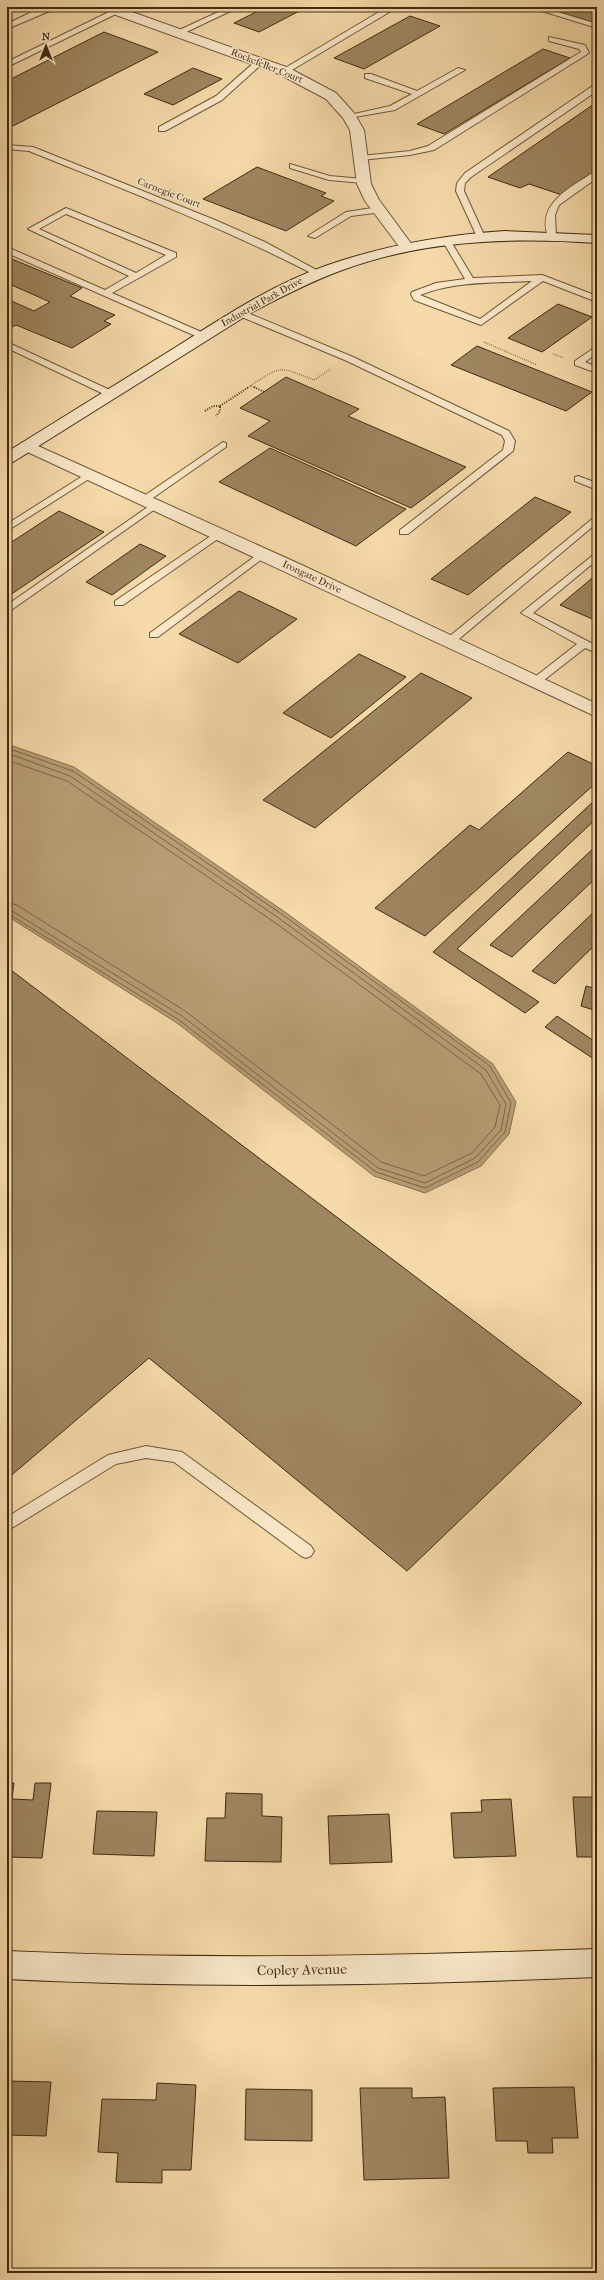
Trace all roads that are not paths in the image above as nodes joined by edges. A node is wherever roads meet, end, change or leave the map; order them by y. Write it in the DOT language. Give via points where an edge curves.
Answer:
graph roads {
  1 [pos="55,7"];
  2 [pos="235,7"];
  3 [pos="533,7"];
  4 [pos="112,9"];
  5 [pos="388,11"];
  6 [pos="597,26"];
  7 [pos="7,27"];
  8 [pos="179,32"];
  9 [pos="552,38"];
  10 [pos="260,62"];
  11 [pos="7,65"];
  12 [pos="461,70"];
  13 [pos="284,71"];
  14 [pos="368,76"];
  15 [pos="597,87"];
  16 [pos="419,94"];
  17 [pos="348,116"];
  18 [pos="162,129"];
  19 [pos="7,147"];
  20 [pos="361,158"];
  21 [pos="293,166"];
  22 [pos="597,174"];
  23 [pos="363,181"];
  24 [pos="379,210"];
  25 [pos="312,236"];
  26 [pos="552,236"];
  27 [pos="481,237"];
  28 [pos="597,239"];
  29 [pos="446,240"];
  30 [pos="406,246"];
  31 [pos="7,250"];
  32 [pos="318,273"];
  33 [pos="136,276"];
  34 [pos="542,278"];
  35 [pos="470,281"];
  36 [pos="106,293"];
  37 [pos="597,299"];
  38 [pos="240,313"];
  39 [pos="203,336"];
  40 [pos="7,345"];
  41 [pos="597,349"];
  42 [pos="597,370"];
  43 [pos="110,394"];
  44 [pos="223,445"];
  45 [pos="26,446"];
  46 [pos="7,459"];
  47 [pos="88,475"];
  48 [pos="578,479"];
  49 [pos="597,487"];
  50 [pos="149,502"];
  51 [pos="597,518"];
  52 [pos="7,528"];
  53 [pos="404,532"];
  54 [pos="218,534"];
  55 [pos="262,554"];
  56 [pos="597,555"];
  57 [pos="119,603"];
  58 [pos="7,610"];
  59 [pos="154,635"];
  60 [pos="449,642"];
  61 [pos="583,644"];
  62 [pos="597,650"];
  63 [pos="535,682"];
  64 [pos="597,712"];
  65 [pos="7,1525"];
  66 [pos="306,1551"];
  67 [pos="597,1963"];
  68 [pos="7,1965"];
  1 -- 7 [label="lane"];
  2 -- 8 [label="lane"];
  3 -- 6 [label="lane"];
  4 -- 8 [label="street, Rockefeller Court"];
  4 -- 11 [label="lane"];
  5 -- 13 [label="lane"];
  8 -- 10 [label="street, Rockefeller Court"];
  9 -- 20 [label="lane" via="582,47 584,53 431,148"];
  10 -- 13 [label="street, Rockefeller Court"];
  10 -- 18 [label="lane" via="219,98"];
  12 -- 16 [label="lane"];
  13 -- 17 [label="street, Rockefeller Court" via="331,96"];
  14 -- 16 [label="lane"];
  15 -- 27 [label="lane" via="468,175 461,183 460,190"];
  16 -- 17 [label="lane" via="392,108"];
  17 -- 20 [label="street, Rockefeller Court" via="360,140"];
  19 -- 32 [label="lane, Carnegie Court" via="30,149 212,222"];
  20 -- 23 [label="street, Rockefeller Court"];
  21 -- 23 [label="lane" via="329,178"];
  22 -- 26 [label="lane" via="553,208"];
  23 -- 24 [label="street, Rockefeller Court"];
  24 -- 25 [label="lane" via="349,214"];
  24 -- 30 [label="street, Rockefeller Court"];
  26 -- 27 [label="street, Industrial Park Drive"];
  26 -- 28 [label="street, Industrial Park Drive"];
  27 -- 29 [label="street, Industrial Park Drive"];
  29 -- 30 [label="street, Industrial Park Drive"];
  29 -- 35 [label="lane"];
  30 -- 32 [label="street, Industrial Park Drive"];
  31 -- 36 [label="lane"];
  32 -- 38 [label="street, Industrial Park Drive" via="286,286"];
  33 -- 33 [label="lane" via="32,228 66,211 173,255"];
  33 -- 36 [label="lane"];
  34 -- 35 [label="lane"];
  34 -- 35 [label="lane" via="480,322 417,298 415,294 436,286"];
  34 -- 37 [label="lane"];
  36 -- 39 [label="lane"];
  38 -- 39 [label="street, Industrial Park Drive"];
  38 -- 53 [label="lane" via="350,359 506,433 510,441 508,451"];
  39 -- 43 [label="street, Industrial Park Drive"];
  40 -- 43 [label="lane"];
  41 -- 42 [label="lane" via="578,363"];
  43 -- 45 [label="street, Industrial Park Drive"];
  44 -- 50 [label="lane"];
  45 -- 46 [label="street, Industrial Park Drive"];
  45 -- 47 [label="street, Irongate Drive"];
  47 -- 50 [label="street, Irongate Drive"];
  47 -- 52 [label="lane"];
  48 -- 49 [label="lane"];
  50 -- 54 [label="street, Irongate Drive"];
  50 -- 58 [label="lane"];
  51 -- 60 [label="lane"];
  54 -- 55 [label="street, Irongate Drive"];
  54 -- 57 [label="lane"];
  55 -- 59 [label="lane"];
  55 -- 60 [label="street, Irongate Drive"];
  56 -- 61 [label="lane" via="526,613"];
  60 -- 63 [label="street, Irongate Drive"];
  61 -- 62 [label="lane"];
  61 -- 63 [label="lane"];
  63 -- 64 [label="street, Irongate Drive"];
  65 -- 66 [label="lane" via="113,1460 146,1452 177,1456"];
  67 -- 68 [label="street, Copley Avenue" via="316,1970 143,1971"];
}
